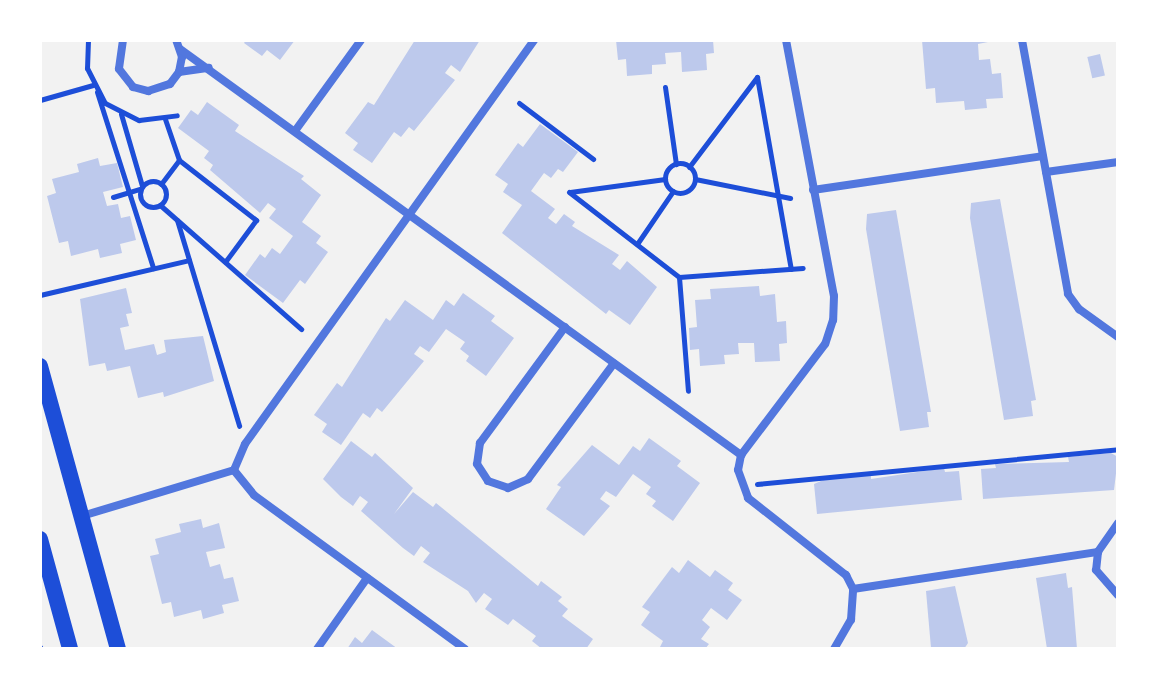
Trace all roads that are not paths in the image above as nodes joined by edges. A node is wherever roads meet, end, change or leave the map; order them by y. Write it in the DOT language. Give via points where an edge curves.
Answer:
graph roads {
  1 [pos="123,40"];
  2 [pos="176,40"];
  3 [pos="361,40"];
  4 [pos="534,40"];
  5 [pos="786,40"];
  6 [pos="1022,40"];
  7 [pos="180,49"];
  8 [pos="210,69"];
  9 [pos="179,72"];
  10 [pos="295,131"];
  11 [pos="1043,156"];
  12 [pos="1118,162"];
  13 [pos="1046,172"];
  14 [pos="813,190"];
  15 [pos="410,214"];
  16 [pos="565,327"];
  17 [pos="1118,337"];
  18 [pos="614,363"];
  19 [pos="40,366"];
  20 [pos="741,455"];
  21 [pos="234,470"];
  22 [pos="82,516"];
  23 [pos="1118,523"];
  24 [pos="40,539"];
  25 [pos="1098,552"];
  26 [pos="367,578"];
  27 [pos="853,589"];
  28 [pos="1118,595"];
  29 [pos="70,649"];
  30 [pos="118,649"];
  31 [pos="317,649"];
  32 [pos="465,649"];
  33 [pos="834,649"];
  1 -- 9 [label="street" via="119,69 133,87 155,91"];
  2 -- 7 [label="street"];
  3 -- 10 [label="street"];
  4 -- 15 [label="street"];
  5 -- 14 [label="street"];
  6 -- 11 [label="street"];
  7 -- 8 [label="street"];
  7 -- 9 [label="street"];
  8 -- 9 [label="street"];
  8 -- 10 [label="street"];
  10 -- 15 [label="street"];
  11 -- 13 [label="street"];
  11 -- 14 [label="street"];
  12 -- 13 [label="street"];
  13 -- 17 [label="street" via="1068,294 1079,309"];
  14 -- 20 [label="street" via="834,296 833,320 825,344"];
  15 -- 16 [label="street"];
  15 -- 21 [label="street" via="245,444"];
  16 -- 18 [label="street"];
  16 -- 18 [label="street" via="480,443 477,464 488,481 508,488 528,479"];
  18 -- 20 [label="street"];
  19 -- 22 [label="main road"];
  20 -- 27 [label="street" via="740,485 760,509 846,575"];
  21 -- 22 [label="street"];
  21 -- 26 [label="street" via="254,495"];
  22 -- 30 [label="main road"];
  23 -- 25 [label="street"];
  24 -- 29 [label="main road"];
  25 -- 27 [label="street"];
  25 -- 28 [label="street" via="1096,570"];
  26 -- 31 [label="street"];
  26 -- 32 [label="street"];
  27 -- 33 [label="street" via="851,620"];
}
